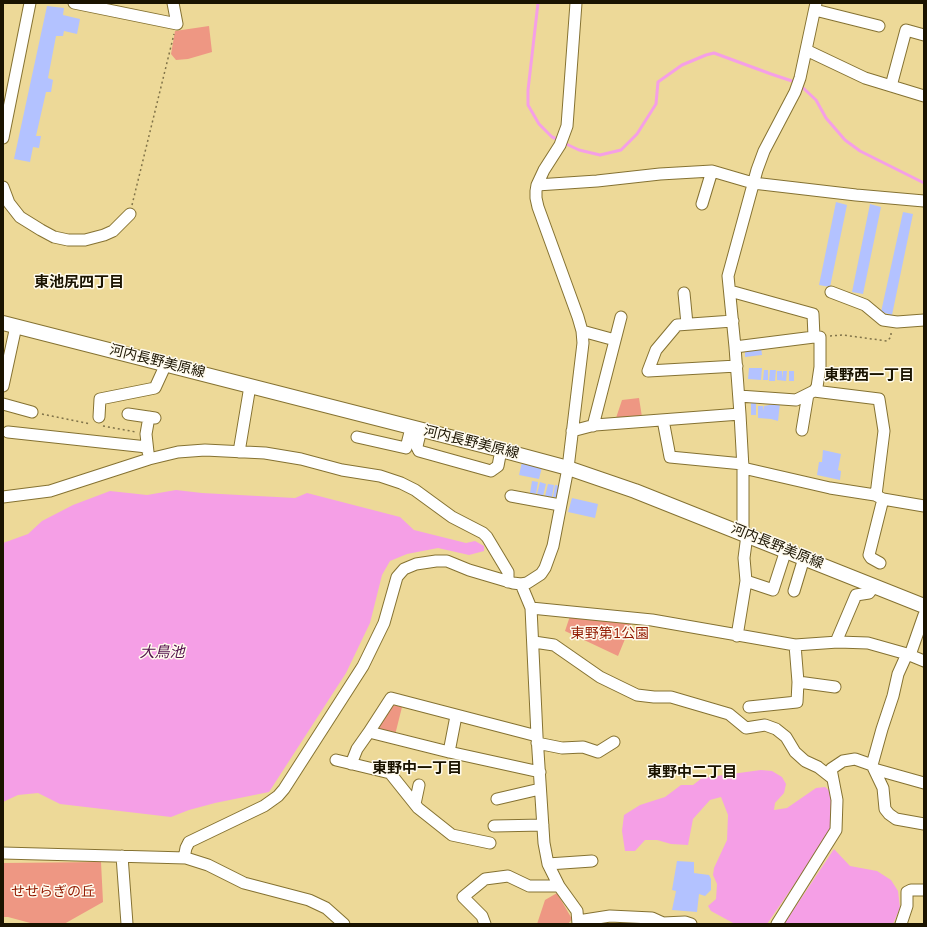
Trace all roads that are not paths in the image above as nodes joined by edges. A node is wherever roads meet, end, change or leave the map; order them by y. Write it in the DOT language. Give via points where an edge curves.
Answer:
graph roads {
  1 [pos="30,3"];
  2 [pos="74,3"];
  3 [pos="173,3"];
  4 [pos="576,3"];
  5 [pos="816,6"];
  6 [pos="879,25"];
  7 [pos="924,35"];
  8 [pos="806,50"];
  9 [pos="891,86"];
  10 [pos="8,90"];
  11 [pos="924,96"];
  12 [pos="3,138"];
  13 [pos="712,171"];
  14 [pos="753,183"];
  15 [pos="537,185"];
  16 [pos="3,187"];
  17 [pos="924,201"];
  18 [pos="702,204"];
  19 [pos="130,214"];
  20 [pos="730,291"];
  21 [pos="831,292"];
  22 [pos="684,293"];
  23 [pos="621,317"];
  24 [pos="924,320"];
  25 [pos="733,321"];
  26 [pos="9,324"];
  27 [pos="687,324"];
  28 [pos="582,331"];
  29 [pos="820,337"];
  30 [pos="615,340"];
  31 [pos="736,347"];
  32 [pos="166,364"];
  33 [pos="737,366"];
  34 [pos="3,386"];
  35 [pos="250,386"];
  36 [pos="811,392"];
  37 [pos="739,396"];
  38 [pos="3,404"];
  39 [pos="32,412"];
  40 [pos="128,414"];
  41 [pos="740,414"];
  42 [pos="663,420"];
  43 [pos="99,423"];
  44 [pos="593,426"];
  45 [pos="416,429"];
  46 [pos="802,430"];
  47 [pos="572,431"];
  48 [pos="8,432"];
  49 [pos="357,437"];
  50 [pos="148,447"];
  51 [pos="501,450"];
  52 [pos="239,452"];
  53 [pos="149,459"];
  54 [pos="743,466"];
  55 [pos="568,468"];
  56 [pos="511,496"];
  57 [pos="3,497"];
  58 [pos="880,497"];
  59 [pos="560,505"];
  60 [pos="924,506"];
  61 [pos="745,534"];
  62 [pos="786,550"];
  63 [pos="804,558"];
  64 [pos="880,563"];
  65 [pos="746,581"];
  66 [pos="508,582"];
  67 [pos="521,584"];
  68 [pos="874,586"];
  69 [pos="794,591"];
  70 [pos="924,606"];
  71 [pos="531,608"];
  72 [pos="924,615"];
  73 [pos="737,636"];
  74 [pos="534,642"];
  75 [pos="836,642"];
  76 [pos="795,644"];
  77 [pos="908,655"];
  78 [pos="924,661"];
  79 [pos="798,682"];
  80 [pos="835,687"];
  81 [pos="749,707"];
  82 [pos="456,716"];
  83 [pos="369,732"];
  84 [pos="537,739"];
  85 [pos="614,742"];
  86 [pos="449,752"];
  87 [pos="336,760"];
  88 [pos="351,764"];
  89 [pos="873,767"];
  90 [pos="540,772"];
  91 [pos="832,778"];
  92 [pos="924,783"];
  93 [pos="419,785"];
  94 [pos="540,789"];
  95 [pos="497,799"];
  96 [pos="415,804"];
  97 [pos="924,824"];
  98 [pos="543,825"];
  99 [pos="494,826"];
  100 [pos="490,843"];
  101 [pos="3,853"];
  102 [pos="122,856"];
  103 [pos="184,858"];
  104 [pos="592,861"];
  105 [pos="548,864"];
  106 [pos="559,886"];
  107 [pos="924,890"];
  108 [pos="578,922"];
  109 [pos="126,924"];
  110 [pos="344,924"];
  111 [pos="485,924"];
  112 [pos="691,924"];
  113 [pos="777,924"];
  114 [pos="901,924"];
  1 -- 10 [label="street"];
  2 -- 3 [label="street" via="177,24"];
  4 -- 15 [label="street" via="567,126 560,145"];
  5 -- 6 [label="street"];
  5 -- 8 [label="street"];
  7 -- 9 [label="street" via="906,30"];
  8 -- 9 [label="street" via="865,78"];
  8 -- 14 [label="street" via="795,92 764,151"];
  9 -- 11 [label="street"];
  10 -- 12 [label="street"];
  13 -- 14 [label="street"];
  13 -- 15 [label="street"];
  13 -- 18 [label="street"];
  14 -- 17 [label="street"];
  14 -- 20 [label="street" via="728,276"];
  15 -- 28 [label="street" via="538,207"];
  16 -- 19 [label="street" via="9,203 20,217 54,237 68,240 85,240 104,235 113,231"];
  20 -- 25 [label="street"];
  20 -- 31 [label="street" via="813,314 814,337"];
  21 -- 24 [label="street" via="865,305 883,320"];
  22 -- 27 [label="street"];
  23 -- 30 [label="street"];
  25 -- 27 [label="street"];
  25 -- 31 [label="street"];
  26 -- 32 [label="main road, 河内長野美原線"];
  26 -- 34 [label="street"];
  27 -- 33 [label="street" via="677,324 656,350 648,371"];
  28 -- 30 [label="street"];
  28 -- 47 [label="street" via="582,357"];
  29 -- 36 [label="street" via="817,387"];
  30 -- 44 [label="street"];
  31 -- 33 [label="street"];
  32 -- 35 [label="main road, 河内長野美原線"];
  32 -- 43 [label="street" via="155,388 100,399"];
  33 -- 37 [label="street"];
  35 -- 45 [label="main road, 河内長野美原線"];
  35 -- 52 [label="street"];
  36 -- 37 [label="street" via="796,400"];
  36 -- 46 [label="street"];
  36 -- 58 [label="street" via="879,399 884,431"];
  37 -- 41 [label="street"];
  38 -- 39 [label="street"];
  40 -- 50 [label="street" via="152,417 146,434"];
  41 -- 42 [label="street"];
  41 -- 54 [label="street"];
  42 -- 44 [label="street"];
  42 -- 54 [label="street" via="670,456"];
  44 -- 47 [label="street"];
  45 -- 49 [label="street" via="406,448"];
  45 -- 51 [label="main road, 河内長野美原線"];
  45 -- 51 [label="street" via="419,451 491,471 498,466"];
  47 -- 55 [label="street"];
  48 -- 50 [label="street"];
  50 -- 53 [label="street"];
  51 -- 55 [label="main road, 河内長野美原線"];
  52 -- 53 [label="street" via="178,452"];
  52 -- 66 [label="street" via="301,459 401,482 452,517 483,533 508,572"];
  53 -- 57 [label="street" via="44,492"];
  54 -- 58 [label="street" via="830,488"];
  54 -- 61 [label="street"];
  55 -- 59 [label="street"];
  55 -- 61 [label="main road, 河内長野美原線"];
  56 -- 59 [label="street"];
  58 -- 60 [label="street"];
  58 -- 64 [label="street" via="869,555"];
  59 -- 67 [label="street" via="553,546 545,568 541,574"];
  61 -- 62 [label="main road, 河内長野美原線"];
  61 -- 65 [label="street"];
  62 -- 63 [label="main road, 河内長野美原線"];
  62 -- 65 [label="street" via="773,590"];
  63 -- 68 [label="main road, 河内長野美原線"];
  63 -- 69 [label="street"];
  65 -- 73 [label="street"];
  66 -- 67 [label="street"];
  66 -- 103 [label="street" via="447,561 416,564 404,569 397,577 384,623 363,666 284,789 264,806 189,842"];
  67 -- 71 [label="street"];
  68 -- 70 [label="main road, 河内長野美原線"];
  68 -- 75 [label="street" via="869,593 856,595"];
  71 -- 73 [label="street" via="652,620"];
  71 -- 74 [label="street"];
  72 -- 77 [label="street"];
  73 -- 76 [label="street"];
  74 -- 84 [label="street"];
  74 -- 91 [label="street" via="554,645 600,677 637,695 671,697 729,714 746,728 765,725 776,729 786,737 795,752 805,761"];
  75 -- 76 [label="street"];
  75 -- 77 [label="street" via="868,643"];
  76 -- 79 [label="street"];
  77 -- 78 [label="street"];
  77 -- 89 [label="street" via="898,674"];
  79 -- 80 [label="street"];
  79 -- 81 [label="street" via="797,702"];
  82 -- 83 [label="street" via="391,698"];
  82 -- 84 [label="street"];
  82 -- 86 [label="street"];
  83 -- 86 [label="street"];
  83 -- 88 [label="street" via="357,749"];
  84 -- 85 [label="street" via="562,748 588,744 598,752"];
  84 -- 90 [label="street"];
  86 -- 90 [label="street"];
  87 -- 88 [label="street"];
  88 -- 96 [label="street" via="390,773"];
  89 -- 91 [label="street" via="855,759 843,761 831,769"];
  89 -- 92 [label="street"];
  89 -- 97 [label="street" via="883,788 889,814 896,819"];
  90 -- 94 [label="street"];
  91 -- 113 [label="street" via="837,800 836,830"];
  93 -- 96 [label="street"];
  94 -- 95 [label="street"];
  94 -- 98 [label="street"];
  96 -- 100 [label="street" via="452,835"];
  98 -- 99 [label="street"];
  98 -- 105 [label="street"];
  101 -- 102 [label="street"];
  102 -- 103 [label="street"];
  102 -- 109 [label="street"];
  103 -- 110 [label="street" via="208,865 254,887 309,900 326,908"];
  104 -- 105 [label="street"];
  105 -- 106 [label="street"];
  106 -- 108 [label="street" via="577,911"];
  106 -- 111 [label="street" via="529,886 508,876 485,879 463,896 482,916"];
  107 -- 114 [label="street" via="907,892 907,906"];
  108 -- 112 [label="street" via="610,916 652,918 663,923"];
}
